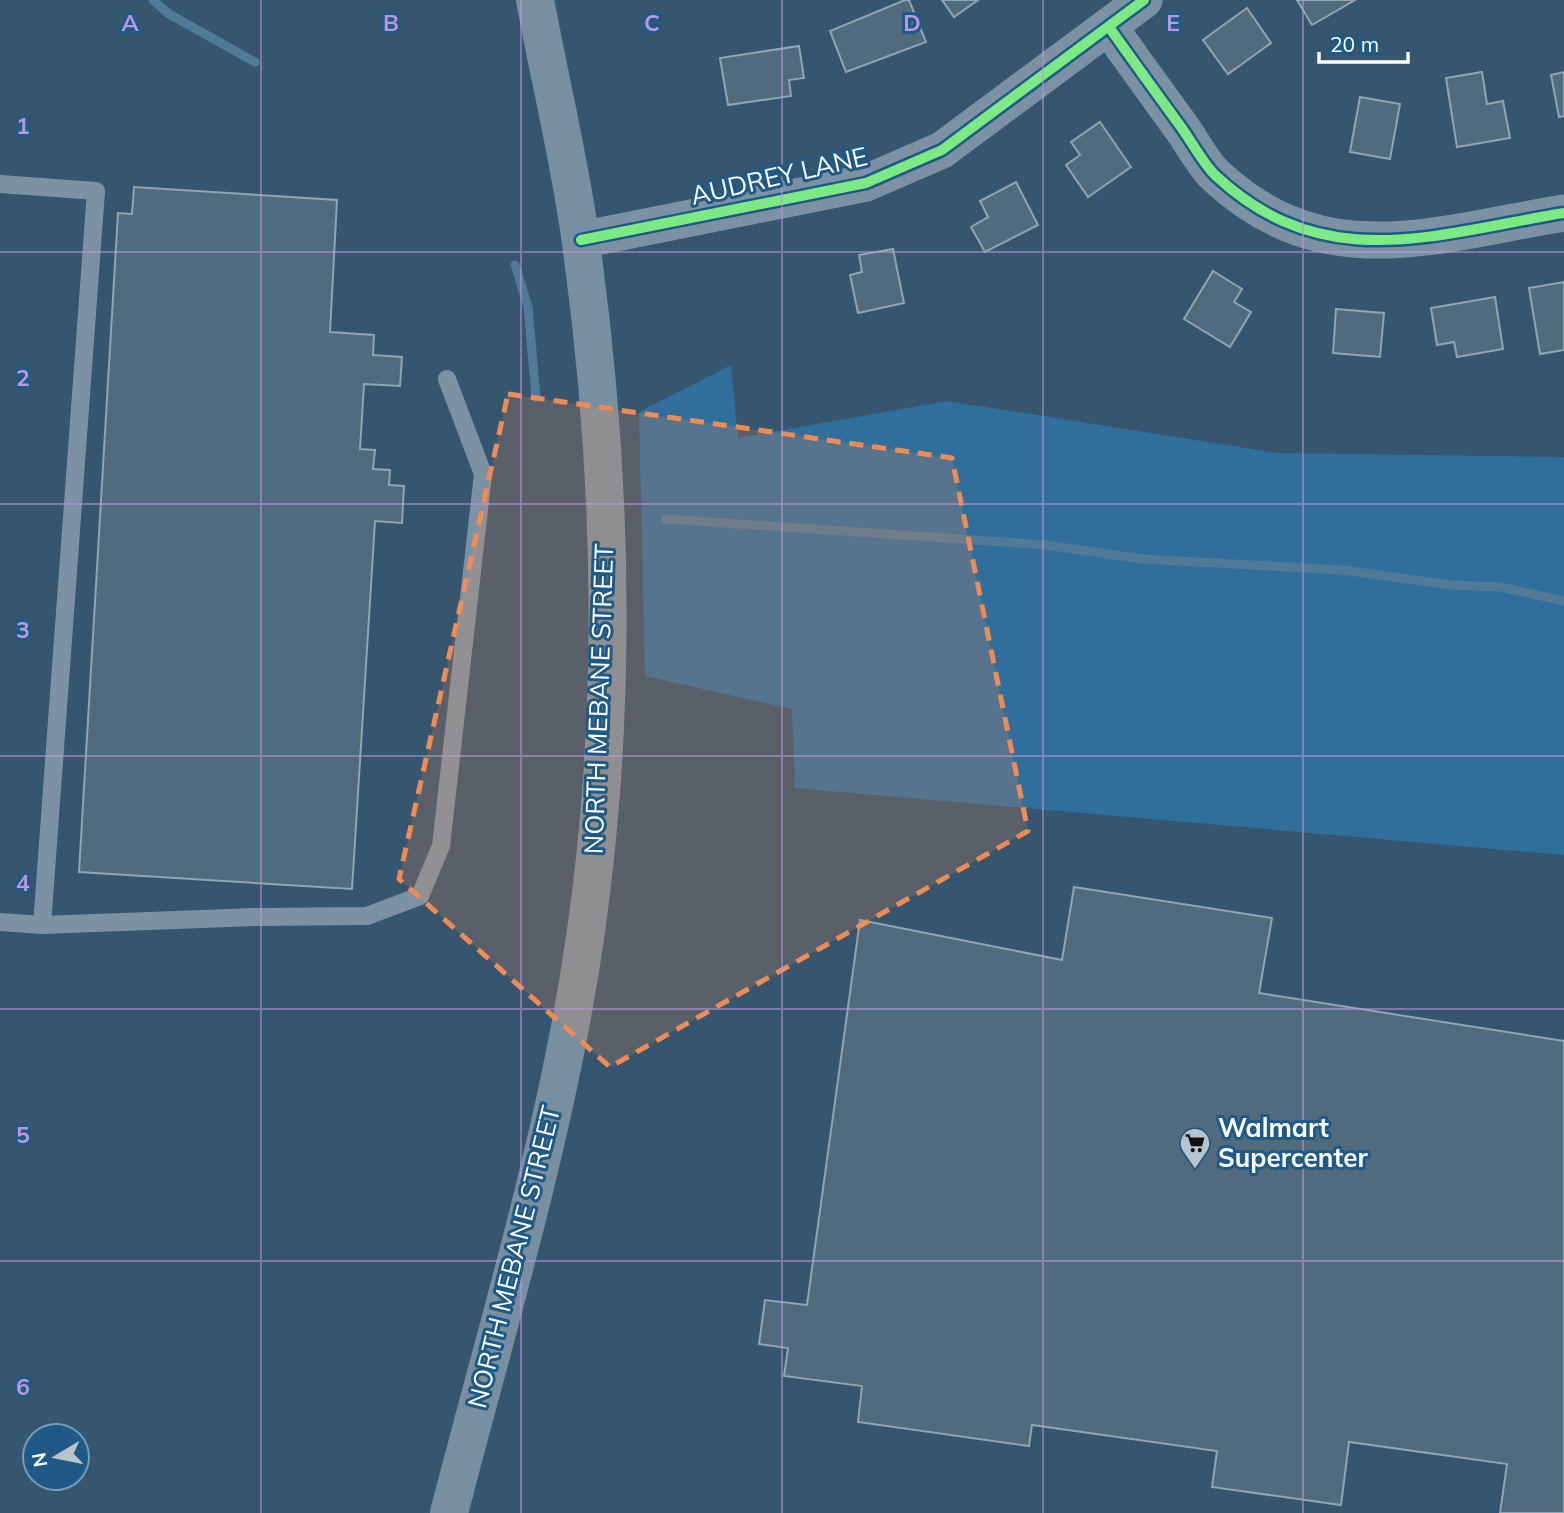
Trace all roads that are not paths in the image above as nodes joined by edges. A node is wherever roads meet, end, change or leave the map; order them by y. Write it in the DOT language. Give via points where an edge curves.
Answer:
graph roads {
  1 [pos="535,0"];
  2 [pos="1144,0"];
  3 [pos="1109,27"];
  4 [pos="0,184"];
  5 [pos="1564,213"];
  6 [pos="581,240"];
  7 [pos="447,379"];
  8 [pos="0,922"];
  9 [pos="42,925"];
  10 [pos="449,1513"];
  1 -- 6 [label="main road, NORTH MEBANE STREET"];
  2 -- 3 [label="street, AUDREY LANE"];
  3 -- 5 [label="street" via="1214,174 1265,214 1307,232 1350,241 1392,240"];
  3 -- 6 [label="street, AUDREY LANE" via="942,150 866,183"];
  4 -- 9 [label="lane" via="96,191"];
  6 -- 10 [label="main road, NORTH MEBANE STREET" via="597,382 606,536 607,638 594,860 573,1009 543,1156"];
  7 -- 9 [label="lane" via="482,474 441,846 420,896 367,916"];
  8 -- 9 [label="lane"];
}
